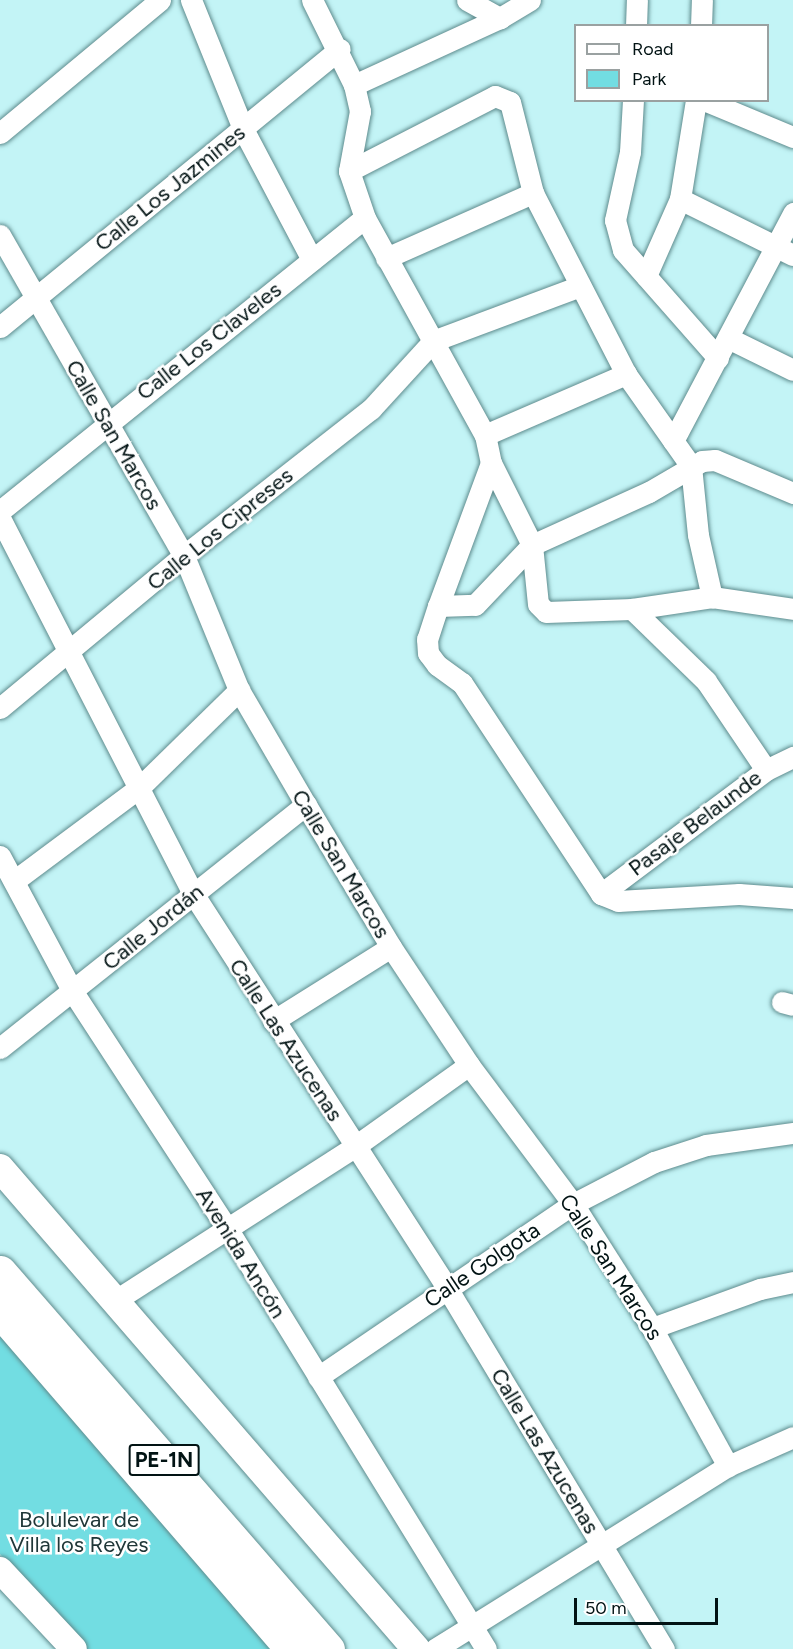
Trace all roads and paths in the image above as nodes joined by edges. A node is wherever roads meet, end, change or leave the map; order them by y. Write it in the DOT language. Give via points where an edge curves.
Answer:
graph roads {
  1 [pos="160,0"];
  2 [pos="191,0"];
  3 [pos="312,0"];
  4 [pos="468,0"];
  5 [pos="530,0"];
  6 [pos="637,0"];
  7 [pos="702,0"];
  8 [pos="500,18"];
  9 [pos="636,24"];
  10 [pos="701,24"];
  11 [pos="340,50"];
  12 [pos="354,85"];
  13 [pos="633,102"];
  14 [pos="696,102"];
  15 [pos="709,102"];
  16 [pos="243,129"];
  17 [pos="0,134"];
  18 [pos="793,137"];
  19 [pos="350,171"];
  20 [pos="533,193"];
  21 [pos="680,200"];
  22 [pos="793,213"];
  23 [pos="364,218"];
  24 [pos="0,235"];
  25 [pos="784,250"];
  26 [pos="386,258"];
  27 [pos="312,260"];
  28 [pos="646,276"];
  29 [pos="580,286"];
  30 [pos="35,298"];
  31 [pos="0,327"];
  32 [pos="728,338"];
  33 [pos="433,341"];
  34 [pos="718,358"];
  35 [pos="793,370"];
  36 [pos="626,374"];
  37 [pos="106,423"];
  38 [pos="485,435"];
  39 [pos="673,441"];
  40 [pos="491,463"];
  41 [pos="691,466"];
  42 [pos="793,493"];
  43 [pos="0,511"];
  44 [pos="0,518"];
  45 [pos="532,545"];
  46 [pos="184,556"];
  47 [pos="712,597"];
  48 [pos="438,606"];
  49 [pos="632,609"];
  50 [pos="793,609"];
  51 [pos="70,654"];
  52 [pos="239,690"];
  53 [pos="0,708"];
  54 [pos="793,757"];
  55 [pos="766,770"];
  56 [pos="140,787"];
  57 [pos="306,806"];
  58 [pos="0,856"];
  59 [pos="14,881"];
  60 [pos="601,894"];
  61 [pos="194,895"];
  62 [pos="793,898"];
  63 [pos="391,947"];
  64 [pos="73,992"];
  65 [pos="273,1021"];
  66 [pos="0,1048"];
  67 [pos="469,1065"];
  68 [pos="793,1133"];
  69 [pos="354,1147"];
  70 [pos="0,1168"];
  71 [pos="573,1204"];
  72 [pos="227,1228"];
  73 [pos="0,1272"];
  74 [pos="793,1282"];
  75 [pos="447,1288"];
  76 [pos="116,1300"];
  77 [pos="0,1311"];
  78 [pos="652,1328"];
  79 [pos="318,1377"];
  80 [pos="793,1437"];
  81 [pos="728,1466"];
  82 [pos="602,1546"];
  83 [pos="0,1570"];
  84 [pos="472,1628"];
  85 [pos="74,1649"];
  86 [pos="292,1649"];
  87 [pos="328,1649"];
  88 [pos="416,1649"];
  89 [pos="435,1649"];
  90 [pos="486,1649"];
  91 [pos="664,1649"];
  1 -- 17 [label="street"];
  2 -- 16 [label="street"];
  3 -- 11 [label="street"];
  4 -- 8 [label="street"];
  5 -- 8 [label="street"];
  6 -- 9 [label="street"];
  7 -- 10 [label="street"];
  8 -- 12 [label="street"];
  11 -- 12 [label="street"];
  11 -- 16 [label="street, Calle Los Jazmines"];
  12 -- 19 [label="street" via="360,111"];
  13 -- 28 [label="street" via="630,152 615,219 623,250"];
  14 -- 21 [label="street"];
  15 -- 18 [label="street"];
  16 -- 27 [label="street"];
  16 -- 30 [label="street, Calle Los Jazmines"];
  19 -- 20 [label="street" via="495,96 510,102"];
  19 -- 23 [label="street"];
  20 -- 26 [label="street"];
  20 -- 29 [label="street"];
  21 -- 25 [label="street"];
  21 -- 28 [label="street"];
  22 -- 25 [label="street"];
  23 -- 26 [label="street"];
  23 -- 27 [label="street, Calle Los Claveles"];
  24 -- 30 [label="street, Calle San Marcos"];
  25 -- 32 [label="street"];
  26 -- 33 [label="street"];
  27 -- 37 [label="street, Calle Los Claveles"];
  28 -- 34 [label="street"];
  29 -- 33 [label="street"];
  29 -- 36 [label="street"];
  30 -- 31 [label="street, Calle Los Jazmines"];
  30 -- 37 [label="street, Calle San Marcos"];
  32 -- 34 [label="street"];
  32 -- 35 [label="street"];
  33 -- 38 [label="street"];
  33 -- 46 [label="street, Calle Los Cipreses" via="371,409"];
  34 -- 39 [label="street"];
  36 -- 38 [label="street"];
  36 -- 39 [label="street"];
  37 -- 43 [label="street, Calle Los Claveles"];
  37 -- 46 [label="street, Calle San Marcos"];
  38 -- 40 [label="street"];
  39 -- 41 [label="street"];
  40 -- 45 [label="street"];
  40 -- 48 [label="street"];
  41 -- 42 [label="street" via="715,460"];
  41 -- 45 [label="street" via="649,492"];
  41 -- 47 [label="street" via="698,535"];
  44 -- 51 [label="street, Calle Las Azucenas"];
  45 -- 48 [label="street" via="475,605"];
  45 -- 49 [label="street" via="535,594 546,612"];
  46 -- 51 [label="street, Calle Los Cipreses"];
  46 -- 52 [label="street, Calle San Marcos"];
  47 -- 49 [label="street"];
  47 -- 50 [label="street"];
  48 -- 60 [label="street" via="427,639 428,653 437,665 462,683"];
  49 -- 55 [label="street" via="706,681"];
  51 -- 53 [label="street, Calle Los Cipreses"];
  51 -- 56 [label="street, Calle Las Azucenas"];
  52 -- 56 [label="street"];
  52 -- 57 [label="street, Calle San Marcos"];
  54 -- 55 [label="street, Pasaje Belaunde"];
  55 -- 60 [label="street, Pasaje Belaunde"];
  56 -- 59 [label="street"];
  56 -- 61 [label="street, Calle Las Azucenas"];
  57 -- 61 [label="street, Calle Jordán"];
  57 -- 63 [label="street, Calle San Marcos"];
  58 -- 59 [label="street, Avenida Ancón"];
  59 -- 64 [label="street, Avenida Ancón"];
  60 -- 62 [label="street" via="618,901 739,894"];
  61 -- 64 [label="street, Calle Jordán"];
  61 -- 65 [label="street, Calle Las Azucenas"];
  63 -- 65 [label="street"];
  63 -- 67 [label="street, Calle San Marcos"];
  64 -- 66 [label="street, Calle Jordán"];
  64 -- 72 [label="street, Avenida Ancón"];
  65 -- 69 [label="street, Calle Las Azucenas"];
  67 -- 69 [label="street"];
  67 -- 71 [label="street, Calle San Marcos"];
  68 -- 71 [label="street, Calle Golgota" via="706,1144 654,1162"];
  69 -- 72 [label="street"];
  69 -- 75 [label="street, Calle Las Azucenas"];
  70 -- 76 [label="main road"];
  71 -- 75 [label="street, Calle Golgota"];
  71 -- 78 [label="street, Calle San Marcos"];
  72 -- 76 [label="street"];
  72 -- 79 [label="street, Avenida Ancón"];
  73 -- 87 [label="highway, PE-1N"];
  74 -- 78 [label="street" via="760,1289"];
  75 -- 79 [label="street, Calle Golgota"];
  75 -- 82 [label="street, Calle Las Azucenas"];
  76 -- 88 [label="main road"];
  77 -- 86 [label="highway, PE-1N"];
  78 -- 81 [label="street, Calle San Marcos"];
  79 -- 84 [label="street, Avenida Ancón"];
  80 -- 81 [label="street"];
  81 -- 82 [label="street"];
  82 -- 84 [label="street"];
  82 -- 91 [label="street, Calle Las Azucenas"];
  83 -- 85 [label="street"];
  84 -- 89 [label="street"];
  84 -- 90 [label="street, Avenida Ancón"];
}
